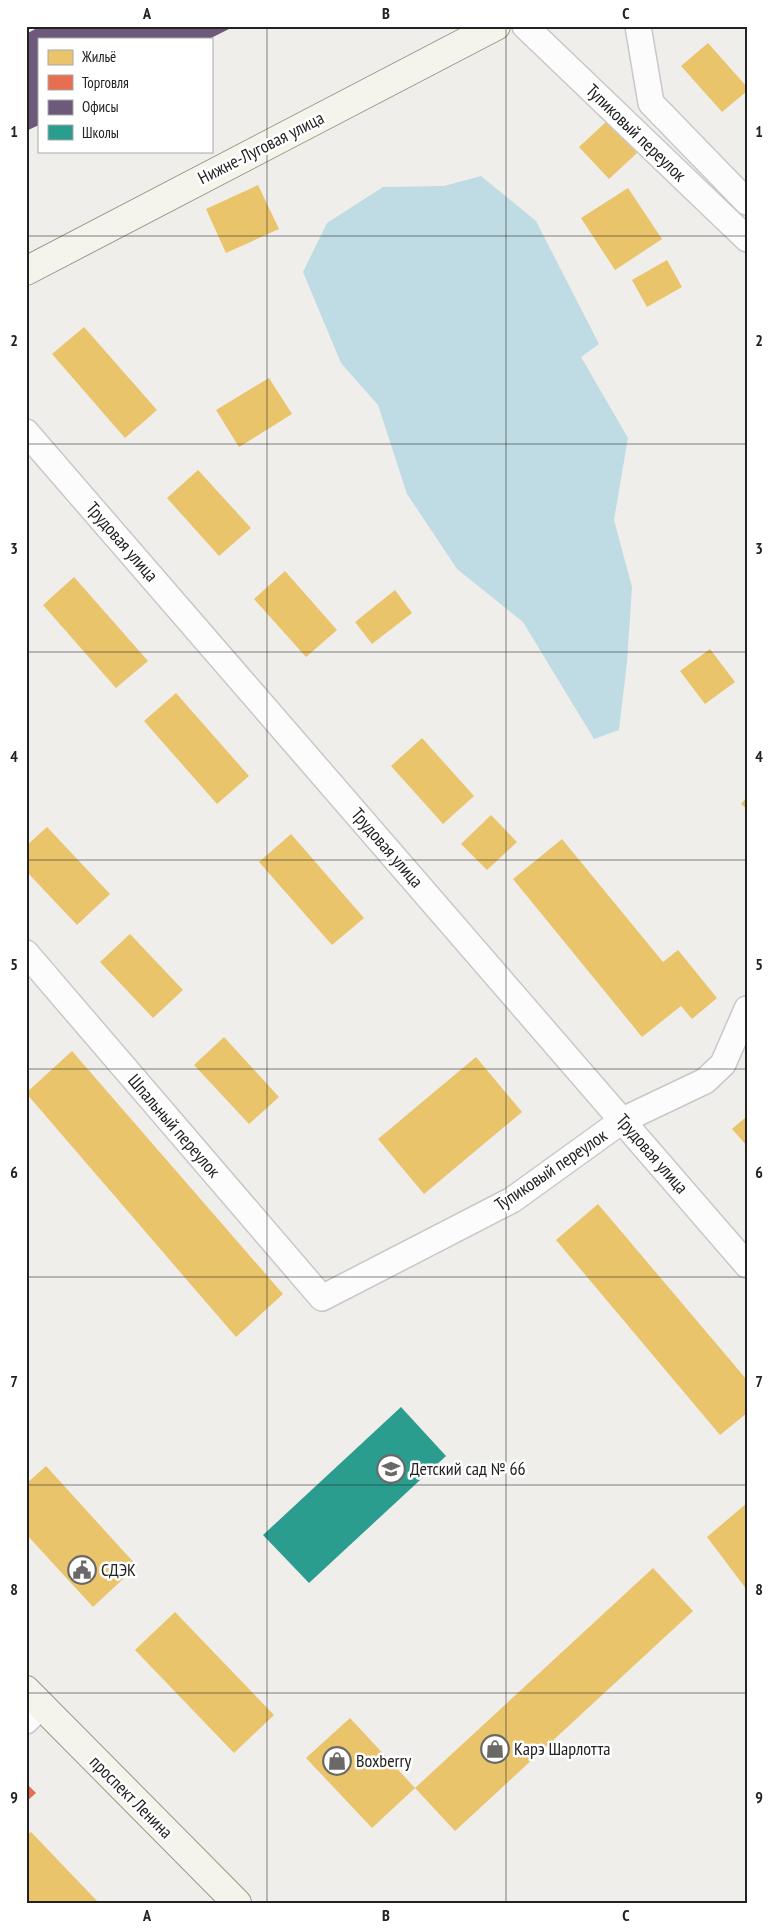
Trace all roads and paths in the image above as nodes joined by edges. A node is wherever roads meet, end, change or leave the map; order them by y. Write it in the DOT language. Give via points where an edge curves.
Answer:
graph roads {
  1 [pos="496,26"];
  2 [pos="524,26"];
  3 [pos="638,26"];
  4 [pos="747,202"];
  5 [pos="747,239"];
  6 [pos="26,271"];
  7 [pos="26,432"];
  8 [pos="26,954"];
  9 [pos="747,1009"];
  10 [pos="623,1120"];
  11 [pos="747,1265"];
  12 [pos="322,1298"];
  13 [pos="31,1706"];
  14 [pos="236,1903"];
  1 -- 6 [label="street, Нижне-Луговая улица"];
  2 -- 5 [label="street, Тупиковый переулок"];
  3 -- 4 [label="street, Тупиковый переулок" via="651,103"];
  7 -- 10 [label="street, Трудовая улица"];
  8 -- 12 [label="street, Шпальный переулок"];
  9 -- 10 [label="street, Тупиковый переулок" via="723,1064 704,1081"];
  10 -- 11 [label="street, Трудовая улица"];
  10 -- 12 [label="street, Тупиковый переулок" via="512,1200"];
  13 -- 14 [label="street, проспект Ленина"];
}
